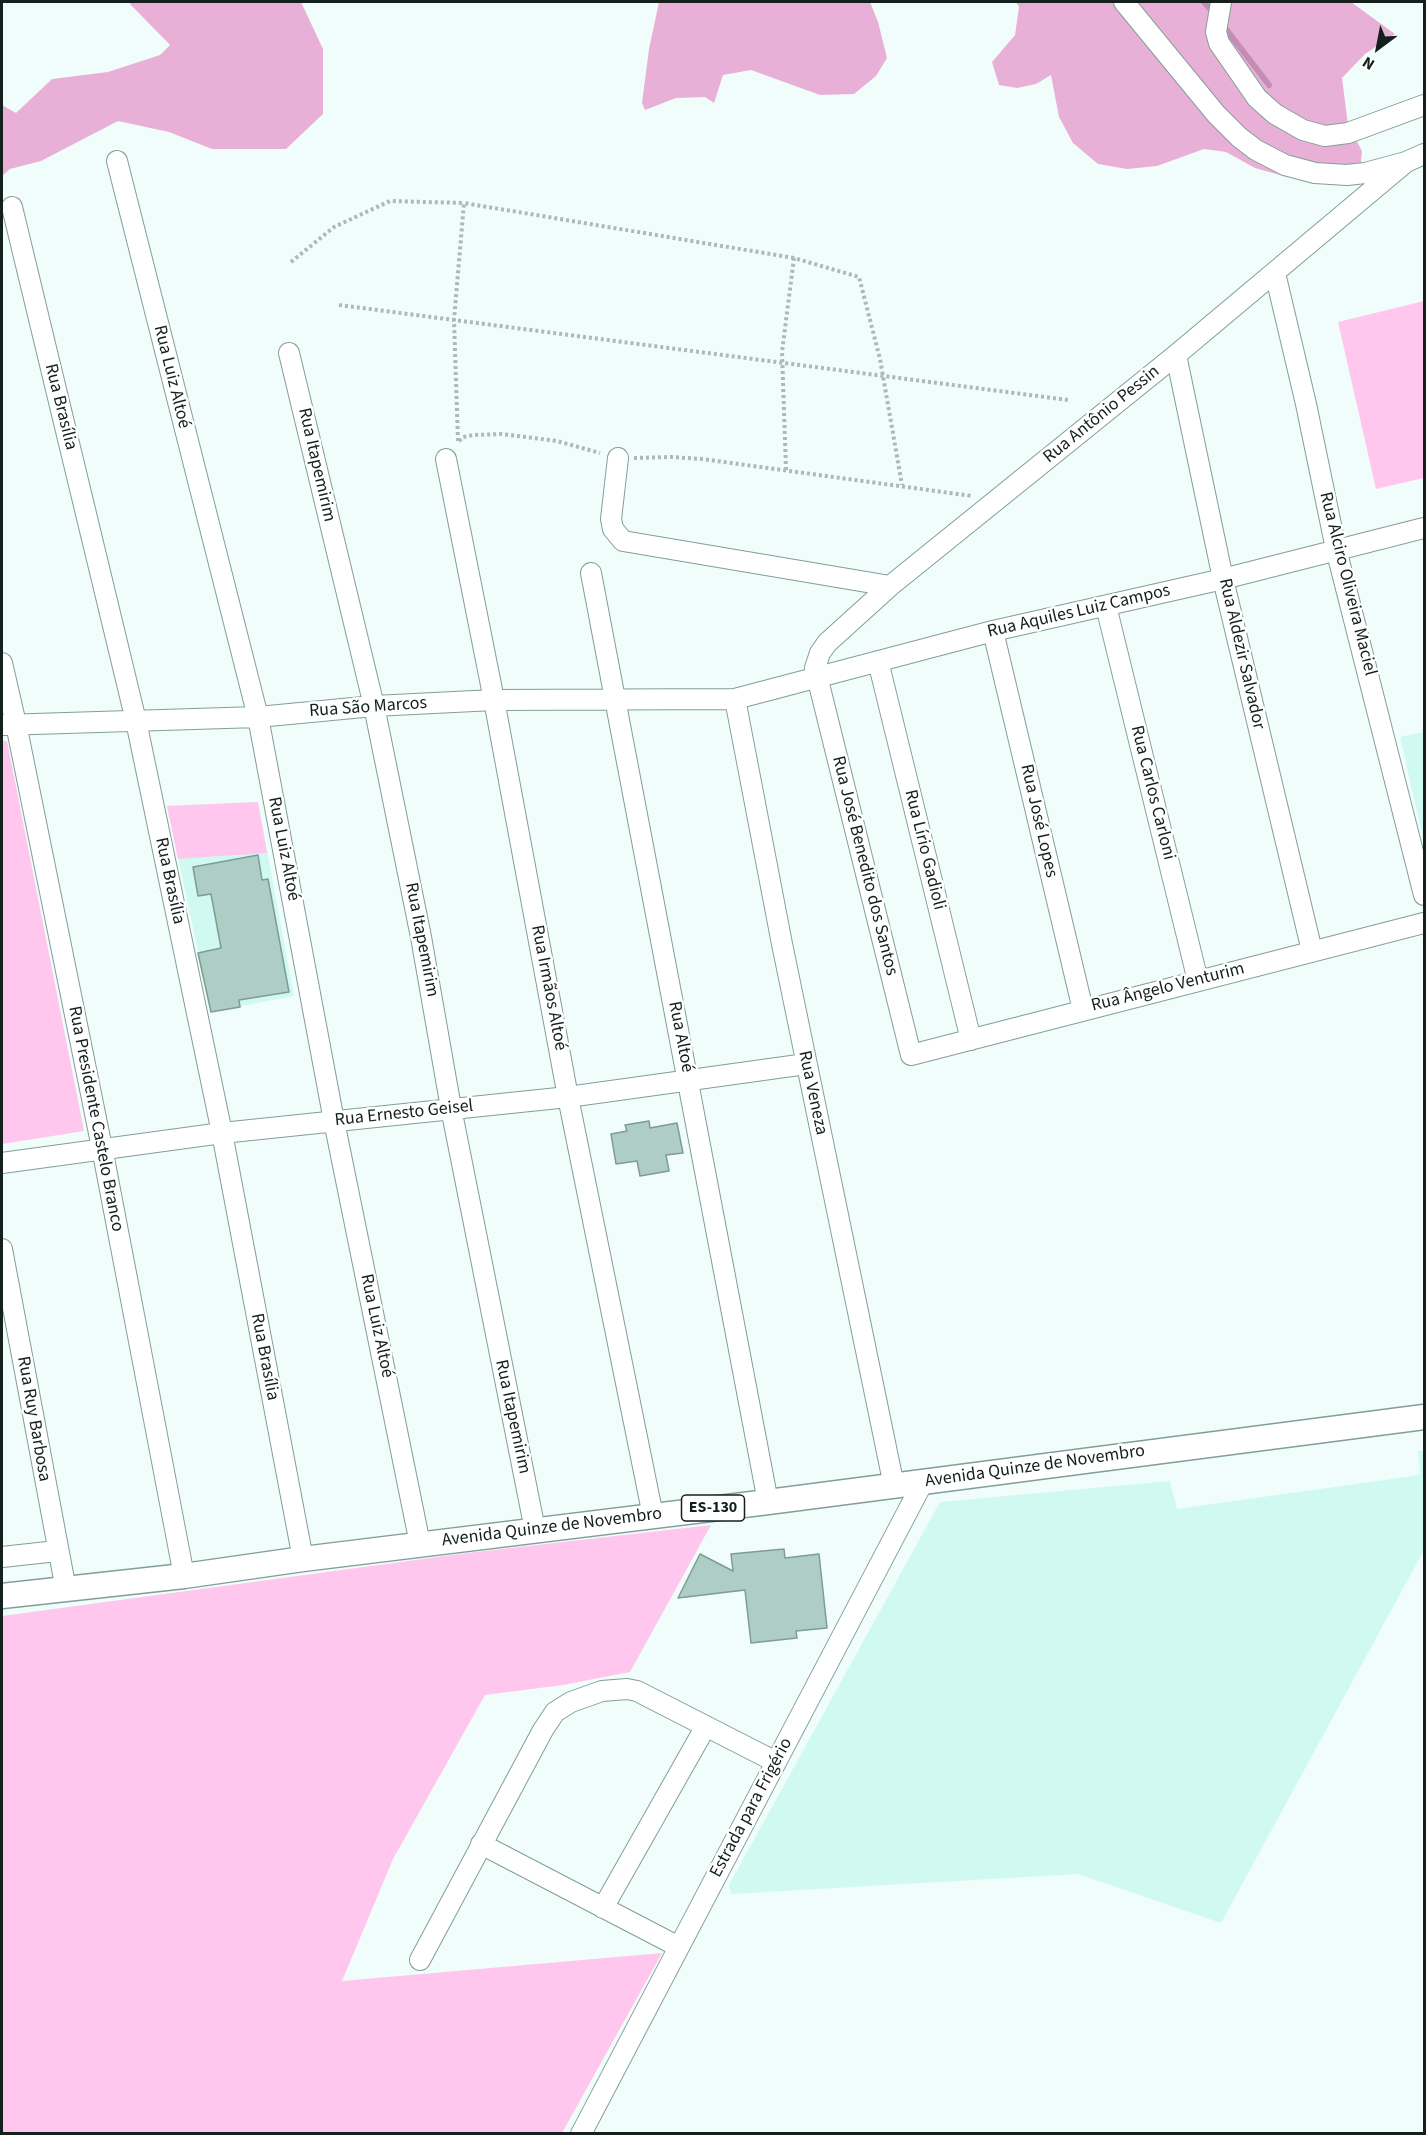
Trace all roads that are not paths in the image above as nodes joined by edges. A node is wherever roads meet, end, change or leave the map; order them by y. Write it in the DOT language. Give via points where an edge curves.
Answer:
graph roads {
  1 [pos="1124,2"];
  2 [pos="1221,2"];
  3 [pos="1425,105"];
  4 [pos="1425,154"];
  5 [pos="117,161"];
  6 [pos="1406,162"];
  7 [pos="12,207"];
  8 [pos="1275,273"];
  9 [pos="289,353"];
  10 [pos="1176,355"];
  11 [pos="618,458"];
  12 [pos="446,459"];
  13 [pos="1425,528"];
  14 [pos="1336,549"];
  15 [pos="591,573"];
  16 [pos="1223,579"];
  17 [pos="890,586"];
  18 [pos="1106,606"];
  19 [pos="993,631"];
  20 [pos="878,661"];
  21 [pos="2,663"];
  22 [pos="817,678"];
  23 [pos="615,699"];
  24 [pos="735,699"];
  25 [pos="494,700"];
  26 [pos="374,706"];
  27 [pos="258,717"];
  28 [pos="136,721"];
  29 [pos="9,725"];
  30 [pos="1425,895"];
  31 [pos="1425,923"];
  32 [pos="1312,951"];
  33 [pos="1198,981"];
  34 [pos="1083,1010"];
  35 [pos="971,1040"];
  36 [pos="911,1054"];
  37 [pos="806,1064"];
  38 [pos="688,1079"];
  39 [pos="568,1097"];
  40 [pos="451,1108"];
  41 [pos="334,1121"];
  42 [pos="222,1133"];
  43 [pos="102,1148"];
  44 [pos="2,1163"];
  45 [pos="2,1249"];
  46 [pos="1425,1417"];
  47 [pos="922,1482"];
  48 [pos="894,1485"];
  49 [pos="768,1502"];
  50 [pos="653,1516"];
  51 [pos="536,1530"];
  52 [pos="420,1544"];
  53 [pos="57,1551"];
  54 [pos="2,1557"];
  55 [pos="303,1559"];
  56 [pos="183,1576"];
  57 [pos="66,1590"];
  58 [pos="2,1596"];
  59 [pos="706,1726"];
  60 [pos="776,1762"];
  61 [pos="482,1844"];
  62 [pos="603,1908"];
  63 [pos="679,1947"];
  64 [pos="420,1960"];
  65 [pos="581,2133"];
  1 -- 6 [label="street" via="1216,114 1257,150 1284,165 1315,173 1365,173"];
  2 -- 3 [label="street" via="1216,32 1219,44 1257,98 1303,130 1325,136 1348,134"];
  4 -- 6 [label="street"];
  5 -- 27 [label="street, Rua Luiz Altoé"];
  6 -- 8 [label="street, Rua Antônio Pessin"];
  7 -- 28 [label="street, Rua Brasília"];
  8 -- 10 [label="street, Rua Antônio Pessin"];
  8 -- 14 [label="street, Rua Alciro Oliveira Maciel"];
  9 -- 26 [label="street, Rua Itapemirim"];
  10 -- 16 [label="street, Rua Aldezir Salvador"];
  10 -- 17 [label="street, Rua Antônio Pessin"];
  11 -- 17 [label="street" via="611,519 623,542"];
  12 -- 25 [label="street, Rua Irmãos Altoé"];
  13 -- 14 [label="street, Rua Aquiles Luiz Campos"];
  14 -- 16 [label="street, Rua Aquiles Luiz Campos"];
  14 -- 30 [label="street, Rua Alciro Oliveira Maciel"];
  15 -- 23 [label="street, Rua Altoé"];
  16 -- 18 [label="street, Rua Aquiles Luiz Campos"];
  16 -- 32 [label="street, Rua Aldezir Salvador"];
  17 -- 22 [label="street, Rua Antônio Pessin" via="827,643 816,661"];
  18 -- 19 [label="street, Rua Aquiles Luiz Campos"];
  18 -- 33 [label="street, Rua Carlos Carloni"];
  19 -- 20 [label="street, Rua Aquiles Luiz Campos"];
  19 -- 34 [label="street, Rua José Lopes"];
  20 -- 22 [label="street, Rua Aquiles Luiz Campos"];
  20 -- 35 [label="street, Rua Lírio Gadioli"];
  21 -- 29 [label="street, Rua Presidente Castelo Branco"];
  22 -- 24 [label="street, Rua Aquiles Luiz Campos"];
  22 -- 36 [label="street, Rua José Benedito dos Santos"];
  23 -- 24 [label="street, Rua São Marcos"];
  23 -- 25 [label="street, Rua São Marcos"];
  23 -- 38 [label="street, Rua Altoé"];
  24 -- 37 [label="street, Rua Veneza"];
  25 -- 26 [label="street, Rua São Marcos"];
  25 -- 39 [label="street, Rua Irmãos Altoé"];
  26 -- 27 [label="street, Rua São Marcos"];
  26 -- 40 [label="street, Rua Itapemirim"];
  27 -- 28 [label="street, Rua São Marcos"];
  27 -- 41 [label="street, Rua Luiz Altoé"];
  28 -- 29 [label="street, Rua São Marcos"];
  28 -- 42 [label="street, Rua Brasília"];
  29 -- 43 [label="street, Rua Presidente Castelo Branco"];
  31 -- 32 [label="street, Rua Ângelo Venturim"];
  32 -- 33 [label="street, Rua Ângelo Venturim"];
  33 -- 34 [label="street, Rua Ângelo Venturim"];
  34 -- 35 [label="street, Rua Ângelo Venturim"];
  35 -- 36 [label="street, Rua Ângelo Venturim"];
  37 -- 38 [label="street, Rua Ernesto Geisel"];
  37 -- 48 [label="street, Rua Veneza"];
  38 -- 39 [label="street, Rua Ernesto Geisel"];
  38 -- 49 [label="street, Rua Altoé"];
  39 -- 40 [label="street, Rua Ernesto Geisel"];
  39 -- 50 [label="street, Rua Irmãos Altoé"];
  40 -- 41 [label="street, Rua Ernesto Geisel"];
  40 -- 51 [label="street, Rua Itapemirim"];
  41 -- 42 [label="street, Rua Ernesto Geisel"];
  41 -- 52 [label="street, Rua Luiz Altoé"];
  42 -- 43 [label="street, Rua Ernesto Geisel"];
  42 -- 55 [label="street, Rua Brasília"];
  43 -- 44 [label="street, Rua Ernesto Geisel"];
  43 -- 56 [label="street, Rua Presidente Castelo Branco"];
  45 -- 53 [label="street, Rua Ruy Barbosa"];
  46 -- 47 [label="main road, Avenida Quinze de Novembro / ES-130"];
  47 -- 48 [label="main road, Avenida Quinze de Novembro / ES-130"];
  47 -- 60 [label="street, Estrada para Frigério"];
  48 -- 49 [label="main road, Avenida Quinze de Novembro / ES-130"];
  49 -- 50 [label="main road, Avenida Quinze de Novembro / ES-130"];
  50 -- 51 [label="main road, Avenida Quinze de Novembro / ES-130"];
  51 -- 52 [label="main road, Avenida Quinze de Novembro / ES-130"];
  52 -- 55 [label="main road, Avenida Quinze de Novembro / ES-130"];
  53 -- 54 [label="street"];
  53 -- 57 [label="street, Rua Ruy Barbosa"];
  55 -- 56 [label="main road, Avenida Quinze de Novembro / ES-130"];
  56 -- 57 [label="main road, Avenida Quinze de Novembro / ES-130"];
  57 -- 58 [label="main road, Avenida Quinze de Novembro / ES-130"];
  59 -- 60 [label="street"];
  59 -- 61 [label="street" via="627,1689 602,1691 571,1702 555,1712 547,1724"];
  59 -- 62 [label="street"];
  60 -- 63 [label="street, Estrada para Frigério"];
  61 -- 62 [label="street"];
  61 -- 64 [label="street"];
  62 -- 63 [label="street"];
  63 -- 65 [label="street, Estrada para Frigério"];
}
